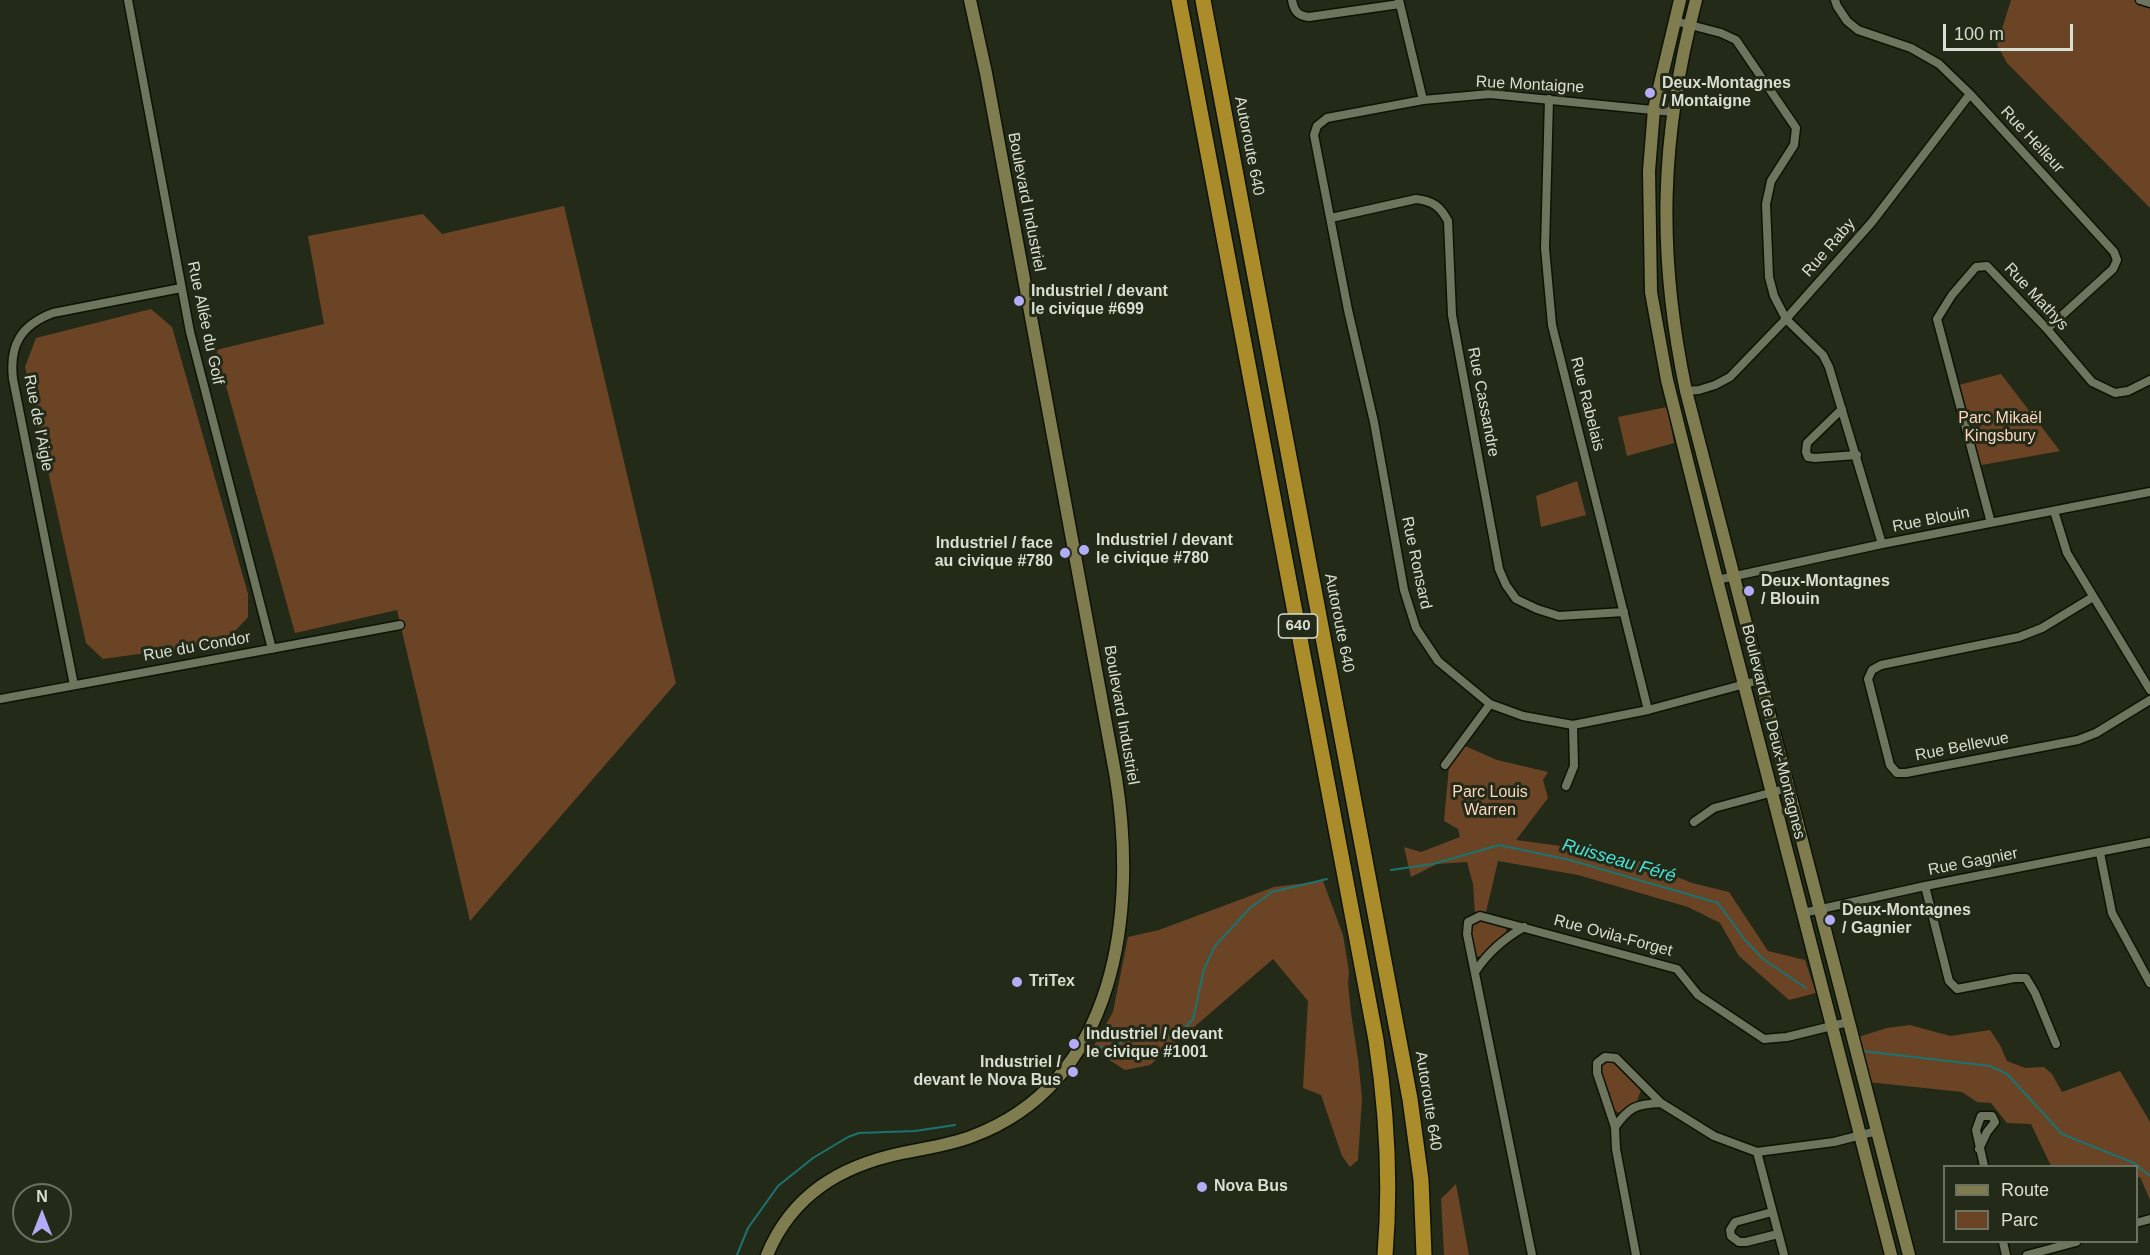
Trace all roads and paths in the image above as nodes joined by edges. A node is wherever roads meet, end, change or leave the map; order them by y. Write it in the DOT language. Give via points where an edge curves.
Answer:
graph roads {
  1 [pos="128,0"];
  2 [pos="970,0"];
  3 [pos="1179,0"];
  4 [pos="1203,0"];
  5 [pos="1292,0"];
  6 [pos="1680,0"];
  7 [pos="1696,0"];
  8 [pos="1835,0"];
  9 [pos="2140,0"];
  10 [pos="1399,2"];
  11 [pos="2150,3"];
  12 [pos="1675,21"];
  13 [pos="1689,26"];
  14 [pos="1970,94"];
  15 [pos="1549,99"];
  16 [pos="1423,100"];
  17 [pos="1654,109"];
  18 [pos="1673,112"];
  19 [pos="1317,126"];
  20 [pos="1331,218"];
  21 [pos="181,288"];
  22 [pos="1786,319"];
  23 [pos="2047,329"];
  24 [pos="2150,380"];
  25 [pos="1686,391"];
  26 [pos="1842,409"];
  27 [pos="1857,455"];
  28 [pos="2150,492"];
  29 [pos="2054,511"];
  30 [pos="1991,524"];
  31 [pos="1882,544"];
  32 [pos="1733,576"];
  33 [pos="1717,580"];
  34 [pos="2093,597"];
  35 [pos="1624,612"];
  36 [pos="400,625"];
  37 [pos="272,649"];
  38 [pos="1760,680"];
  39 [pos="1744,684"];
  40 [pos="74,685"];
  41 [pos="2150,690"];
  42 [pos="0,699"];
  43 [pos="2150,700"];
  44 [pos="1490,704"];
  45 [pos="1648,710"];
  46 [pos="1573,725"];
  47 [pos="1445,765"];
  48 [pos="1566,786"];
  49 [pos="1788,788"];
  50 [pos="1772,792"];
  51 [pos="1694,822"];
  52 [pos="2150,842"];
  53 [pos="2100,853"];
  54 [pos="1925,886"];
  55 [pos="1820,910"];
  56 [pos="1803,913"];
  57 [pos="1524,927"];
  58 [pos="1475,972"];
  59 [pos="2150,983"];
  60 [pos="1848,1023"];
  61 [pos="1831,1026"];
  62 [pos="2056,1044"];
  63 [pos="1661,1103"];
  64 [pos="1615,1127"];
  65 [pos="1877,1131"];
  66 [pos="1860,1136"];
  67 [pos="1979,1149"];
  68 [pos="1757,1152"];
  69 [pos="1983,1165"];
  70 [pos="1772,1212"];
  71 [pos="1778,1234"];
  72 [pos="2072,1243"];
  73 [pos="767,1255"];
  74 [pos="1385,1255"];
  75 [pos="1424,1255"];
  76 [pos="1532,1255"];
  77 [pos="1636,1255"];
  78 [pos="1784,1255"];
  79 [pos="1891,1255"];
  80 [pos="1909,1255"];
  81 [pos="2027,1255"];
  1 -- 21 [label="street, Rue Allée du Golf"];
  2 -- 73 [label="street, Boulevard Industriel" via="1118,789 1124,876 1116,953 1105,996 1087,1034 1063,1071 1037,1098 976,1135 880,1158 831,1179 793,1209"];
  3 -- 74 [label="highway, 640" via="1374,1024 1388,1144"];
  4 -- 75 [label="highway, Autoroute 640 / 640" via="1410,1099 1421,1180"];
  5 -- 10 [label="street" via="1293,9 1309,17"];
  6 -- 12 [label="street, Boulevard de Deux-Montagnes"];
  7 -- 13 [label="street, Boulevard de Deux-Montagnes"];
  8 -- 14 [label="street, Rue Helleur" via="1847,21 1858,30 1911,48 1939,64"];
  9 -- 11 [label="street"];
  10 -- 16 [label="street"];
  12 -- 13 [label="street"];
  12 -- 17 [label="street, Boulevard de Deux-Montagnes"];
  13 -- 18 [label="street, Boulevard de Deux-Montagnes"];
  13 -- 22 [label="street" via="1736,40 1796,128 1794,145 1771,181 1766,204 1769,277"];
  14 -- 22 [label="street, Rue Raby" via="1872,222"];
  14 -- 23 [label="street, Rue Helleur" via="2115,252 2113,269"];
  15 -- 16 [label="street, Rue Montaigne" via="1490,94"];
  15 -- 17 [label="street, Rue Montaigne"];
  15 -- 35 [label="street, Rue Rabelais" via="1545,248 1552,325"];
  16 -- 19 [label="street, Rue Montaigne" via="1327,118"];
  17 -- 18 [label="street, Rue Montaigne"];
  17 -- 33 [label="street, Boulevard de Deux-Montagnes" via="1649,171 1651,292 1667,380"];
  18 -- 25 [label="street, Boulevard de Deux-Montagnes" via="1666,172 1666,254 1674,333"];
  19 -- 20 [label="street, Rue Ronsard" via="1314,135"];
  20 -- 35 [label="street, Rue Cassandre" via="1416,199 1430,201 1441,209 1448,220 1452,315 1499,569 1506,585 1516,599 1559,616"];
  20 -- 44 [label="street, Rue Ronsard" via="1404,590 1416,628 1438,662"];
  21 -- 37 [label="street, Rue Allée du Golf"];
  21 -- 40 [label="street, Rue de l'Aigle" via="40,318 19,337 13,355 13,379"];
  22 -- 25 [label="street, Rue Raby" via="1730,377 1715,385"];
  22 -- 26 [label="street" via="1823,355"];
  23 -- 24 [label="street, Rue Mathys" via="2092,382 2115,393"];
  23 -- 30 [label="street, Rue Mathys" via="1987,266 1976,267 1937,319"];
  25 -- 32 [label="street, Boulevard de Deux-Montagnes"];
  26 -- 27 [label="street"];
  26 -- 27 [label="street" via="1807,443 1806,452 1808,457 1815,458"];
  27 -- 31 [label="street"];
  28 -- 29 [label="street, Rue Blouin"];
  29 -- 30 [label="street, Rue Blouin"];
  29 -- 34 [label="street" via="2067,554"];
  30 -- 31 [label="street, Rue Blouin"];
  31 -- 32 [label="street, Rue Blouin"];
  32 -- 33 [label="street, Rue Blouin"];
  32 -- 38 [label="street, Boulevard de Deux-Montagnes"];
  33 -- 39 [label="street, Boulevard de Deux-Montagnes"];
  34 -- 41 [label="street"];
  34 -- 43 [label="street, Rue Bellevue" via="2042,628 2019,637 1872,670 1868,680 1890,765 1897,773 1906,773 2078,740"];
  35 -- 45 [label="street, Rue Rabelais"];
  36 -- 37 [label="street, Rue du Condor"];
  37 -- 40 [label="street, Rue du Condor"];
  38 -- 39 [label="street, Rue Ronsard"];
  38 -- 49 [label="street, Boulevard de Deux-Montagnes"];
  39 -- 45 [label="street, Rue Ronsard"];
  39 -- 50 [label="street, Boulevard de Deux-Montagnes"];
  40 -- 42 [label="street, Rue du Condor"];
  44 -- 46 [label="street, Rue Ronsard" via="1523,716"];
  44 -- 47 [label="street"];
  45 -- 46 [label="street, Rue Ronsard"];
  46 -- 48 [label="street" via="1574,766"];
  49 -- 50 [label="street"];
  49 -- 55 [label="street, Boulevard de Deux-Montagnes"];
  50 -- 51 [label="street" via="1714,808"];
  50 -- 56 [label="street, Boulevard de Deux-Montagnes"];
  52 -- 53 [label="street, Rue Gagnier"];
  53 -- 54 [label="street, Rue Gagnier"];
  53 -- 59 [label="street" via="2112,913"];
  54 -- 55 [label="street, Rue Gagnier"];
  54 -- 62 [label="street" via="1949,981 1957,989 2026,978"];
  55 -- 56 [label="street, Rue Gagnier"];
  55 -- 60 [label="street, Boulevard de Deux-Montagnes"];
  56 -- 61 [label="street, Boulevard de Deux-Montagnes"];
  57 -- 58 [label="street" via="1498,944"];
  57 -- 58 [label="street, Rue Ovila-Forget" via="1480,916 1468,922"];
  57 -- 61 [label="street, Rue Ovila-Forget" via="1677,969 1698,995 1764,1039"];
  58 -- 76 [label="street, Rue Ovila-Forget"];
  60 -- 61 [label="street, Rue Ovila-Forget"];
  60 -- 65 [label="street, Boulevard de Deux-Montagnes"];
  61 -- 66 [label="street, Boulevard de Deux-Montagnes"];
  63 -- 64 [label="street" via="1635,1106"];
  63 -- 64 [label="street" via="1616,1058 1605,1056 1597,1063 1597,1073"];
  63 -- 68 [label="street" via="1714,1136"];
  64 -- 77 [label="street"];
  65 -- 66 [label="street"];
  65 -- 80 [label="street, Boulevard de Deux-Montagnes"];
  66 -- 68 [label="street"];
  66 -- 79 [label="street, Boulevard de Deux-Montagnes"];
  67 -- 69 [label="street"];
  68 -- 70 [label="street"];
  70 -- 71 [label="street"];
  70 -- 71 [label="street" via="1735,1222 1731,1236 1746,1242"];
  71 -- 78 [label="street"];
  72 -- 81 [label="street"];
}
